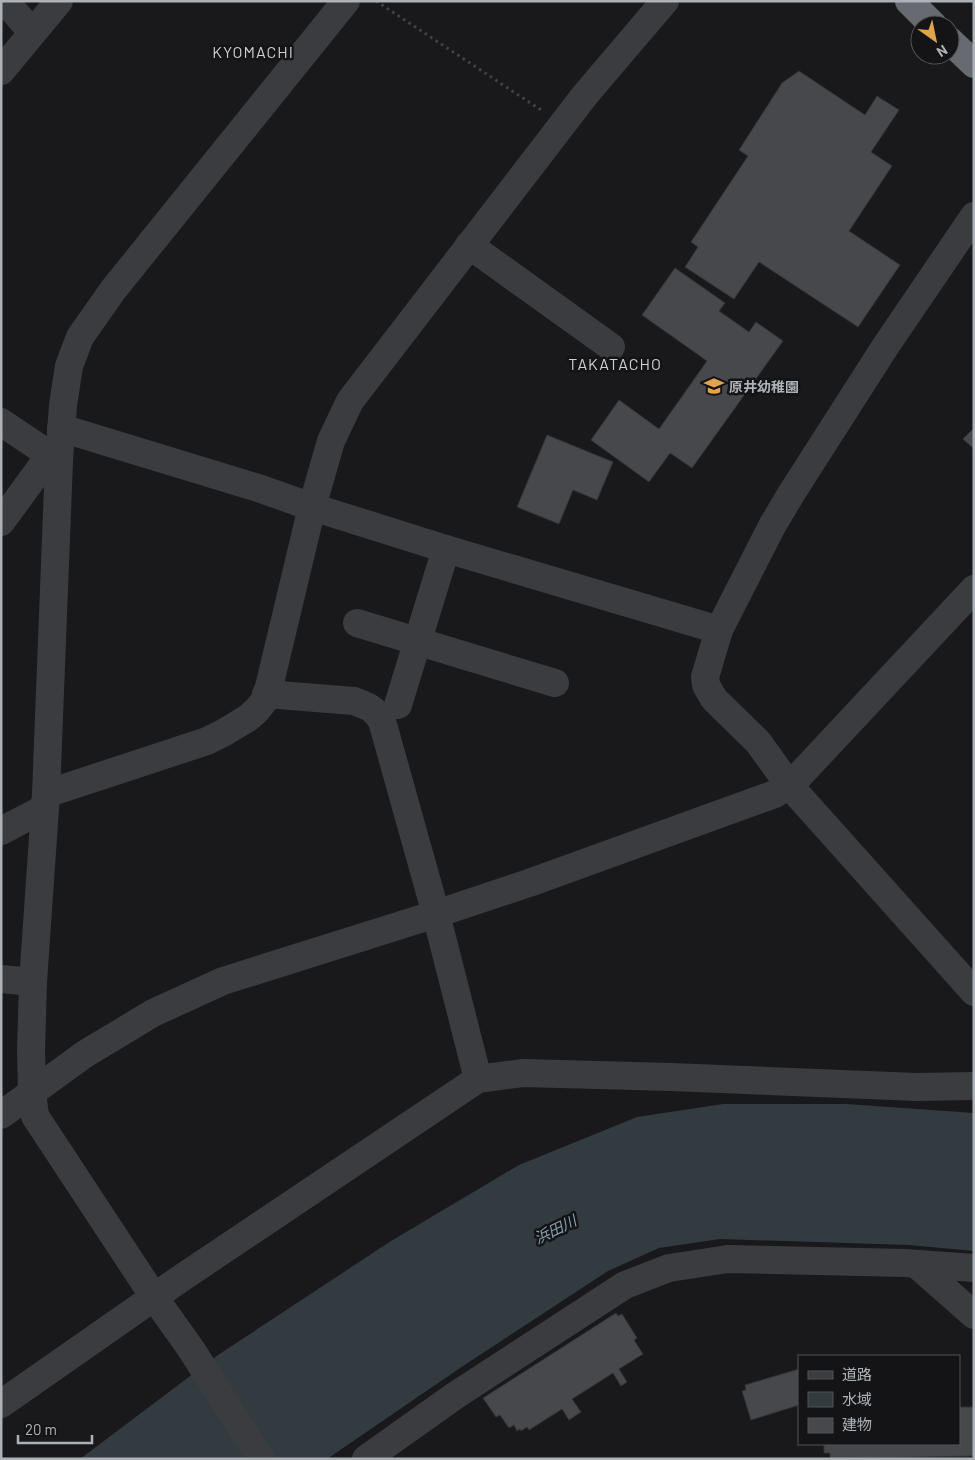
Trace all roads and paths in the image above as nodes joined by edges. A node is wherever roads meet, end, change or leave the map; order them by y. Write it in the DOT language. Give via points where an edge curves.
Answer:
graph roads {
  1 [pos="6,1"];
  2 [pos="58,1"];
  3 [pos="346,1"];
  4 [pos="376,1"];
  5 [pos="665,1"];
  6 [pos="909,1"];
  7 [pos="924,15"];
  8 [pos="32,32"];
  9 [pos="960,51"];
  10 [pos="974,64"];
  11 [pos="1,70"];
  12 [pos="562,124"];
  13 [pos="974,216"];
  14 [pos="469,245"];
  15 [pos="611,347"];
  16 [pos="1,422"];
  17 [pos="61,428"];
  18 [pos="54,458"];
  19 [pos="312,507"];
  20 [pos="1,522"];
  21 [pos="446,549"];
  22 [pos="974,589"];
  23 [pos="357,623"];
  24 [pos="719,630"];
  25 [pos="418,641"];
  26 [pos="554,683"];
  27 [pos="266,694"];
  28 [pos="398,705"];
  29 [pos="788,785"];
  30 [pos="46,801"];
  31 [pos="1,831"];
  32 [pos="436,914"];
  33 [pos="1,979"];
  34 [pos="33,982"];
  35 [pos="974,992"];
  36 [pos="478,1079"];
  37 [pos="974,1086"];
  38 [pos="32,1092"];
  39 [pos="1,1115"];
  40 [pos="916,1264"];
  41 [pos="974,1268"];
  42 [pos="154,1297"];
  43 [pos="974,1315"];
  44 [pos="1,1404"];
  45 [pos="261,1459"];
  46 [pos="367,1459"];
  1 -- 8 [label="street"];
  2 -- 8 [label="street"];
  3 -- 17 [label="street" via="125,276 80,337 69,366"];
  4 -- 12 [label="path"];
  5 -- 12 [label="street"];
  6 -- 7 [label="highway"];
  8 -- 11 [label="street"];
  9 -- 10 [label="highway"];
  12 -- 14 [label="street"];
  13 -- 24 [label="street" via="884,348 791,494"];
  14 -- 15 [label="street"];
  14 -- 19 [label="street" via="350,401 332,441"];
  16 -- 18 [label="street"];
  17 -- 18 [label="street"];
  17 -- 19 [label="street"];
  18 -- 20 [label="street"];
  18 -- 30 [label="street"];
  19 -- 21 [label="street"];
  19 -- 27 [label="street"];
  21 -- 24 [label="street"];
  21 -- 25 [label="street"];
  22 -- 29 [label="street"];
  23 -- 25 [label="street"];
  24 -- 29 [label="street" via="705,677 706,685 714,699 758,742"];
  25 -- 26 [label="street"];
  25 -- 28 [label="street"];
  27 -- 30 [label="street" via="257,710 242,722 207,741"];
  27 -- 32 [label="street" via="354,701 375,710 386,734"];
  29 -- 32 [label="street" via="756,801"];
  29 -- 35 [label="street"];
  30 -- 31 [label="street"];
  30 -- 34 [label="street"];
  32 -- 36 [label="street"];
  32 -- 38 [label="street" via="223,980 153,1012"];
  33 -- 34 [label="street"];
  34 -- 38 [label="street"];
  36 -- 37 [label="street" via="522,1073 917,1087"];
  36 -- 42 [label="street"];
  38 -- 39 [label="street"];
  38 -- 42 [label="street" via="35,1116"];
  40 -- 41 [label="street"];
  40 -- 43 [label="street"];
  40 -- 46 [label="street" via="728,1259 669,1268 625,1285 456,1395"];
  42 -- 44 [label="street"];
  42 -- 45 [label="street"];
}
